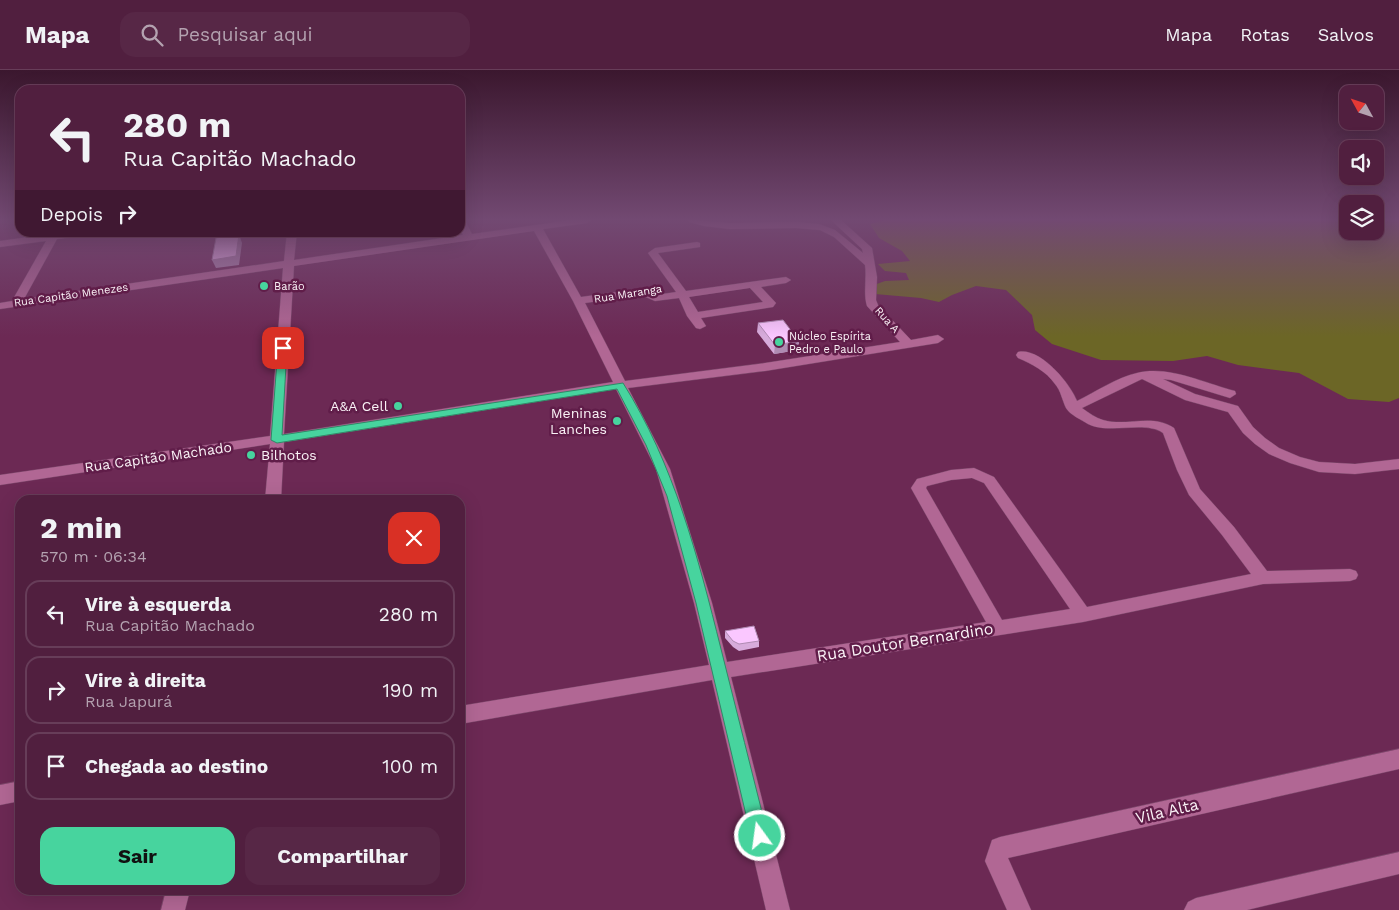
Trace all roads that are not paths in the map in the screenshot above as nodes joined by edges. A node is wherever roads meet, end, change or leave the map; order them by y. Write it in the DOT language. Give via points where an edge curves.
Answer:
graph roads {
  1 [pos="40,259"];
  2 [pos="290,259"];
  3 [pos="315,259"];
  4 [pos="555,259"];
  5 [pos="658,259"];
  6 [pos="863,259"];
  7 [pos="868,259"];
  8 [pos="290,263"];
  9 [pos="869,263"];
  10 [pos="786,280"];
  11 [pos="753,285"];
  12 [pos="680,290"];
  13 [pos="578,301"];
  14 [pos="16,303"];
  15 [pos="0,306"];
  16 [pos="938,339"];
  17 [pos="908,343"];
  18 [pos="1022,355"];
  19 [pos="1144,375"];
  20 [pos="620,385"];
  21 [pos="1230,394"];
  22 [pos="1074,408"];
  23 [pos="277,440"];
  24 [pos="1399,464"];
  25 [pos="0,480"];
  26 [pos="273,495"];
  27 [pos="1350,575"];
  28 [pos="1263,578"];
  29 [pos="1083,615"];
  30 [pos="998,628"];
  31 [pos="719,671"];
  32 [pos="465,714"];
  33 [pos="1399,759"];
  34 [pos="15,792"];
  35 [pos="0,794"];
  36 [pos="1399,863"];
  37 [pos="177,895"];
  38 [pos="173,910"];
  39 [pos="778,910"];
  40 [pos="1018,910"];
  41 [pos="1196,910"];
  1 -- 14 [label="street"];
  2 -- 8 [label="street"];
  3 -- 8 [label="street, Rua Capitão Menezes"];
  4 -- 13 [label="street"];
  5 -- 12 [label="street, Rua Maranga"];
  6 -- 9 [label="street"];
  7 -- 9 [label="street, Rua A"];
  8 -- 14 [label="street, Rua Capitão Menezes"];
  8 -- 23 [label="street"];
  9 -- 17 [label="street, Rua A" via="873,306"];
  10 -- 11 [label="street, Rua Maranga"];
  11 -- 12 [label="street, Rua Maranga"];
  11 -- 12 [label="street, Rua Maranga" via="769,305 697,321"];
  12 -- 13 [label="street, Rua Maranga" via="654,298 643,291"];
  13 -- 20 [label="street"];
  14 -- 15 [label="street, Rua Capitão Menezes"];
  16 -- 17 [label="street, Rua Capitão Machado"];
  17 -- 20 [label="street, Rua Capitão Machado" via="765,367"];
  18 -- 22 [label="street" via="1054,374 1068,392"];
  19 -- 21 [label="street" via="1172,376"];
  19 -- 22 [label="street"];
  19 -- 24 [label="street" via="1190,396 1233,409 1260,441 1295,460 1319,467 1355,469"];
  20 -- 23 [label="street, Rua Capitão Machado"];
  20 -- 31 [label="street" via="666,478 703,603"];
  22 -- 28 [label="street" via="1102,424 1152,424 1166,428 1194,491"];
  23 -- 25 [label="street, Rua Capitão Machado"];
  23 -- 26 [label="street"];
  27 -- 28 [label="street, Rua Doutor Bernardino"];
  28 -- 29 [label="street, Rua Doutor Bernardino"];
  29 -- 30 [label="street, Rua Doutor Bernardino"];
  29 -- 30 [label="street" via="989,480 974,473 922,482 918,488"];
  30 -- 31 [label="street, Rua Doutor Bernardino"];
  31 -- 32 [label="street, Rua Doutor Bernardino"];
  31 -- 39 [label="street"];
  33 -- 40 [label="street, Vila Alta" via="1000,848 996,862"];
  34 -- 35 [label="street"];
  36 -- 41 [label="street"];
  37 -- 38 [label="street"];
}
